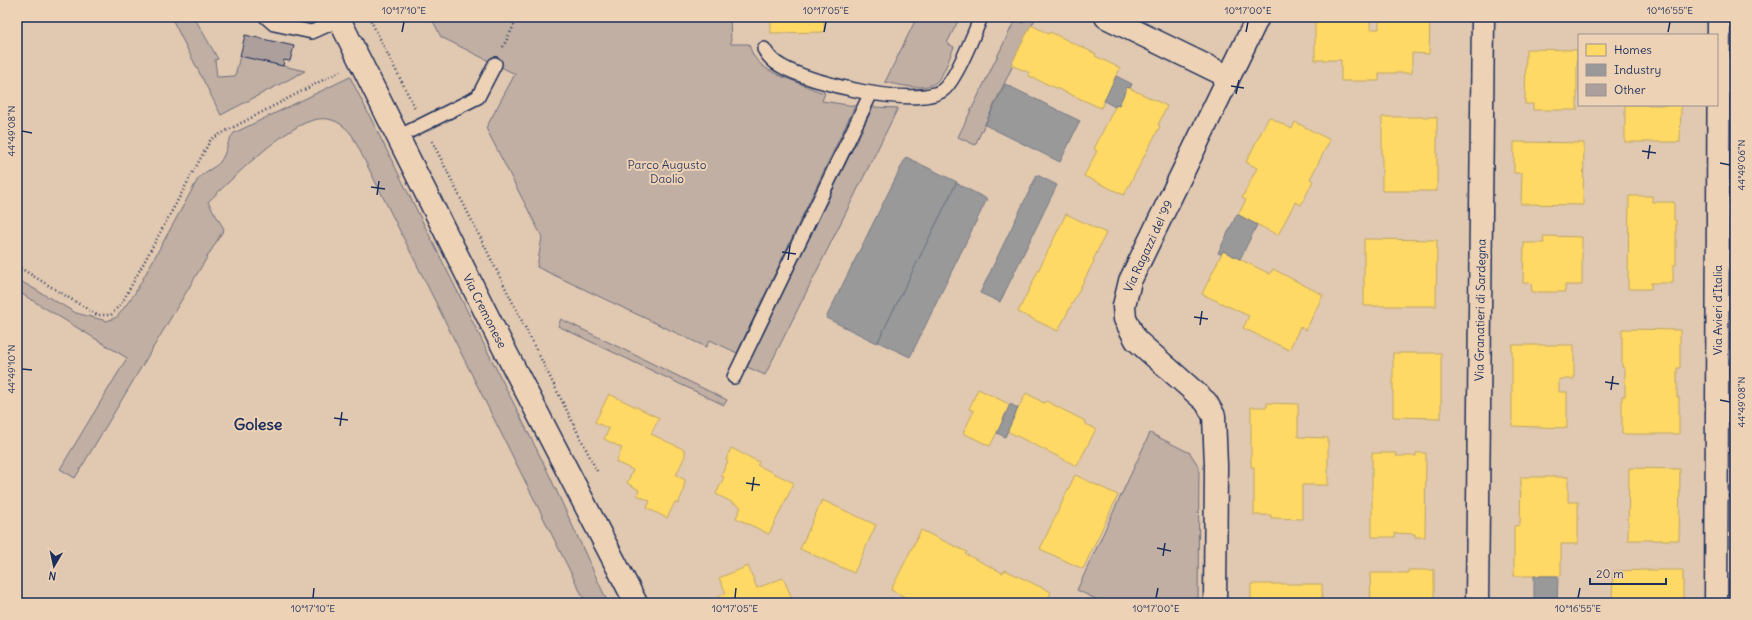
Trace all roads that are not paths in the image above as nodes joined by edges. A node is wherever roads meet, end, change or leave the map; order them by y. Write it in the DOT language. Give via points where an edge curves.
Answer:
graph roads {
  1 [pos="266,17"];
  2 [pos="981,17"];
  3 [pos="1106,17"];
  4 [pos="1258,17"];
  5 [pos="1483,17"];
  6 [pos="1719,17"];
  7 [pos="338,19"];
  8 [pos="764,49"];
  9 [pos="495,64"];
  10 [pos="1229,77"];
  11 [pos="871,93"];
  12 [pos="398,137"];
  13 [pos="734,378"];
  14 [pos="636,603"];
  15 [pos="1215,603"];
  16 [pos="1477,603"];
  17 [pos="1716,603"];
  1 -- 7 [label="lane" via="274,24 312,32"];
  2 -- 11 [label="lane" via="952,81 942,91 929,96"];
  3 -- 10 [label="street"];
  4 -- 10 [label="street, Via Ragazzi del '99"];
  5 -- 16 [label="street, Via Granatieri di Sardegna"];
  6 -- 17 [label="street, Via Avieri d'Italia"];
  7 -- 12 [label="street, Via Cremonese"];
  8 -- 11 [label="lane" via="773,61 791,71 822,82"];
  9 -- 12 [label="lane" via="478,97"];
  10 -- 15 [label="street, Via Ragazzi del '99" via="1130,281 1124,306 1125,319 1136,340 1206,402 1214,416"];
  11 -- 13 [label="lane"];
  12 -- 14 [label="street, Via Cremonese"];
}
